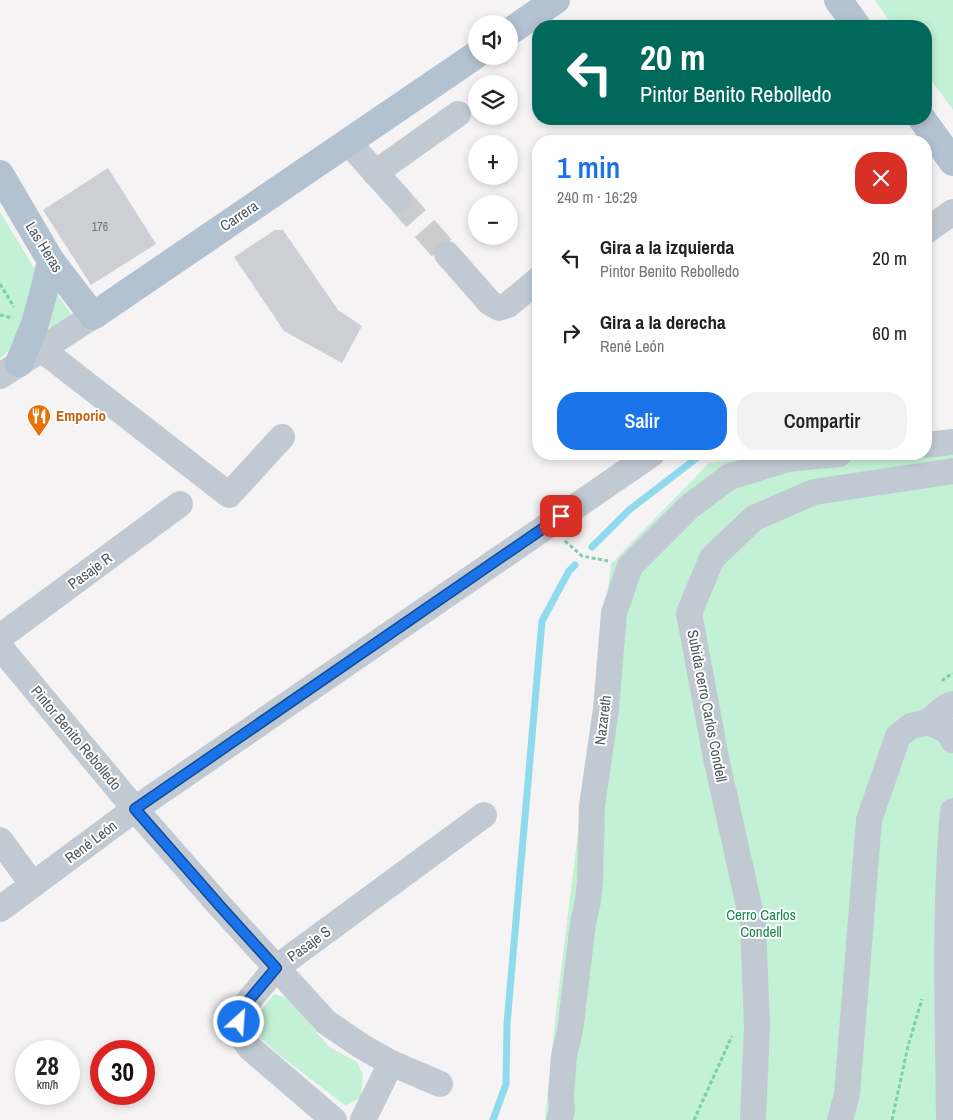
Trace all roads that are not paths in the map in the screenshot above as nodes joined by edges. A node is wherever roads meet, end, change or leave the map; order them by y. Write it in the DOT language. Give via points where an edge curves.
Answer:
graph roads {
  1 [pos="556,0"];
  2 [pos="838,0"];
  3 [pos="853,20"];
  4 [pos="518,26"];
  5 [pos="468,60"];
  6 [pos="458,114"];
  7 [pos="926,125"];
  8 [pos="348,142"];
  9 [pos="953,162"];
  10 [pos="375,173"];
  11 [pos="0,174"];
  12 [pos="399,199"];
  13 [pos="953,212"];
  14 [pos="932,227"];
  15 [pos="447,254"];
  16 [pos="51,261"];
  17 [pos="532,285"];
  18 [pos="93,316"];
  19 [pos="20,363"];
  20 [pos="282,437"];
  21 [pos="953,442"];
  22 [pos="932,444"];
  23 [pos="643,460"];
  24 [pos="785,460"];
  25 [pos="953,471"];
  26 [pos="180,504"];
  27 [pos="0,637"];
  28 [pos="0,647"];
  29 [pos="953,704"];
  30 [pos="928,722"];
  31 [pos="953,740"];
  32 [pos="135,809"];
  33 [pos="953,811"];
  34 [pos="484,815"];
  35 [pos="0,840"];
  36 [pos="33,885"];
  37 [pos="0,909"];
  38 [pos="276,968"];
  39 [pos="391,1063"];
  40 [pos="440,1084"];
  41 [pos="334,1120"];
  42 [pos="363,1120"];
  43 [pos="559,1120"];
  44 [pos="753,1120"];
  45 [pos="840,1120"];
  46 [pos="949,1120"];
  1 -- 4 [label="main road"];
  2 -- 3 [label="main road"];
  5 -- 8 [label="main road, Carrera"];
  6 -- 10 [label="street"];
  7 -- 9 [label="main road"];
  8 -- 10 [label="street"];
  8 -- 18 [label="main road, Carrera"];
  10 -- 12 [label="street"];
  11 -- 16 [label="main road, Las Heras"];
  13 -- 14 [label="street"];
  15 -- 17 [label="street" via="490,303 499,308 508,305"];
  16 -- 18 [label="main road, Las Heras"];
  16 -- 19 [label="main road" via="35,324"];
  18 -- 19 [label="street, Carrera"];
  19 -- 20 [label="street" via="229,495"];
  21 -- 22 [label="street"];
  23 -- 32 [label="street, René León"];
  24 -- 43 [label="street, Nazareth" via="729,477 690,507 630,566 614,613 606,709 592,806 588,901 564,1056"];
  25 -- 44 [label="street, Subida cerro Carlos Condell" via="814,492 754,518 712,558 689,612 716,758 753,924 757,1026"];
  26 -- 27 [label="street, Pasaje R"];
  28 -- 32 [label="street, Pintor Benito Rebolledo"];
  29 -- 30 [label="street"];
  30 -- 31 [label="street" via="948,731"];
  30 -- 45 [label="street" via="911,726 898,736 869,820 847,1094"];
  32 -- 36 [label="street, René León"];
  32 -- 38 [label="street, Pintor Benito Rebolledo"];
  33 -- 46 [label="street" via="949,859"];
  34 -- 38 [label="street, Pasaje S"];
  35 -- 36 [label="street"];
  36 -- 37 [label="street, René León"];
  38 -- 39 [label="street, Pintor Benito Rebolledo" via="326,1022"];
  38 -- 41 [label="street, Pasaje S" via="240,1011 238,1032 250,1048"];
  39 -- 40 [label="street, Pintor Benito Rebolledo"];
  39 -- 42 [label="street"];
}
